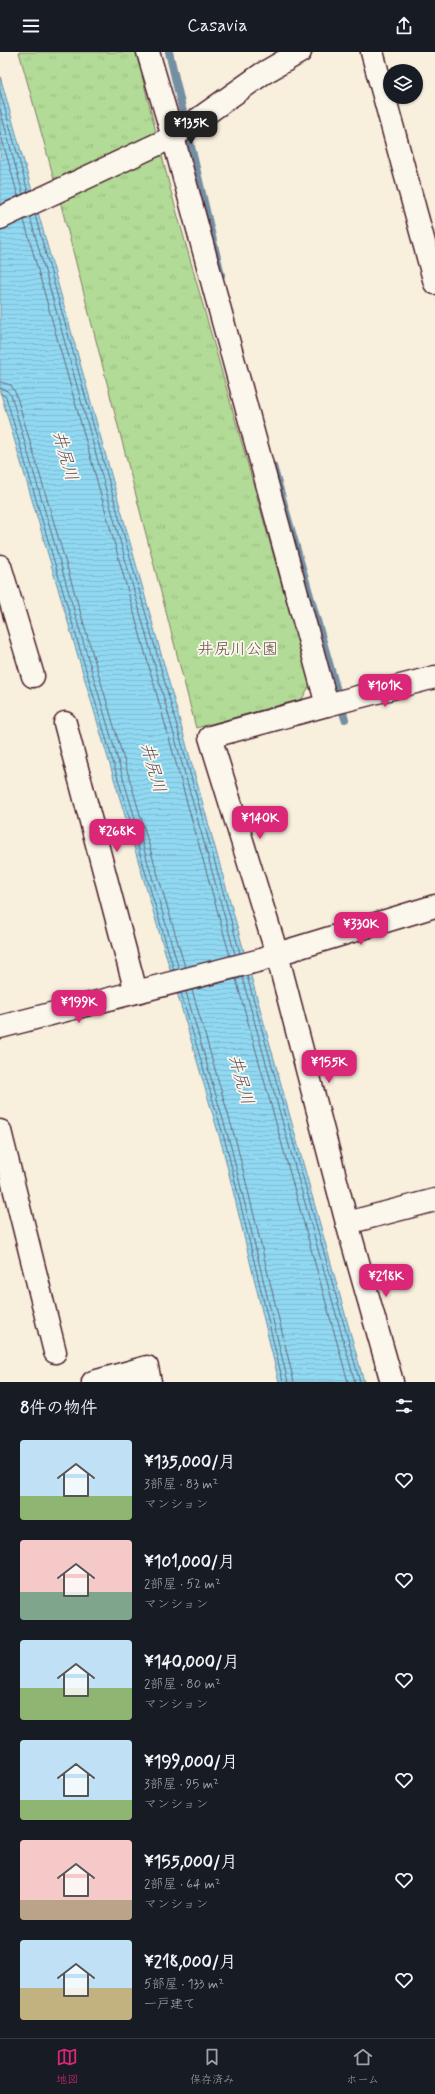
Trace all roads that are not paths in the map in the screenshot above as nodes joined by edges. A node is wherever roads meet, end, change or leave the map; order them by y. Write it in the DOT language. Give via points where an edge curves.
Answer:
graph roads {
  1 [pos="148,52"];
  2 [pos="300,52"];
  3 [pos="372,52"];
  4 [pos="173,137"];
  5 [pos="0,218"];
  6 [pos="435,283"];
  7 [pos="0,566"];
  8 [pos="33,676"];
  9 [pos="435,677"];
  10 [pos="327,705"];
  11 [pos="64,723"];
  12 [pos="435,906"];
  13 [pos="269,957"];
  14 [pos="143,990"];
  15 [pos="0,1027"];
  16 [pos="0,1130"];
  17 [pos="435,1200"];
  18 [pos="347,1223"];
  19 [pos="55,1352"];
  20 [pos="92,1382"];
  21 [pos="150,1382"];
  22 [pos="392,1382"];
  1 -- 4 [label="street"];
  2 -- 4 [label="street" via="262,74"];
  3 -- 6 [label="street"];
  4 -- 5 [label="street"];
  4 -- 10 [label="street"];
  7 -- 8 [label="street"];
  9 -- 10 [label="street"];
  10 -- 13 [label="street" via="210,737"];
  11 -- 14 [label="street"];
  12 -- 13 [label="street"];
  13 -- 14 [label="street"];
  13 -- 18 [label="street"];
  14 -- 15 [label="street"];
  16 -- 19 [label="street"];
  17 -- 18 [label="street"];
  18 -- 22 [label="street"];
  20 -- 21 [label="street" via="147,1367"];
}
